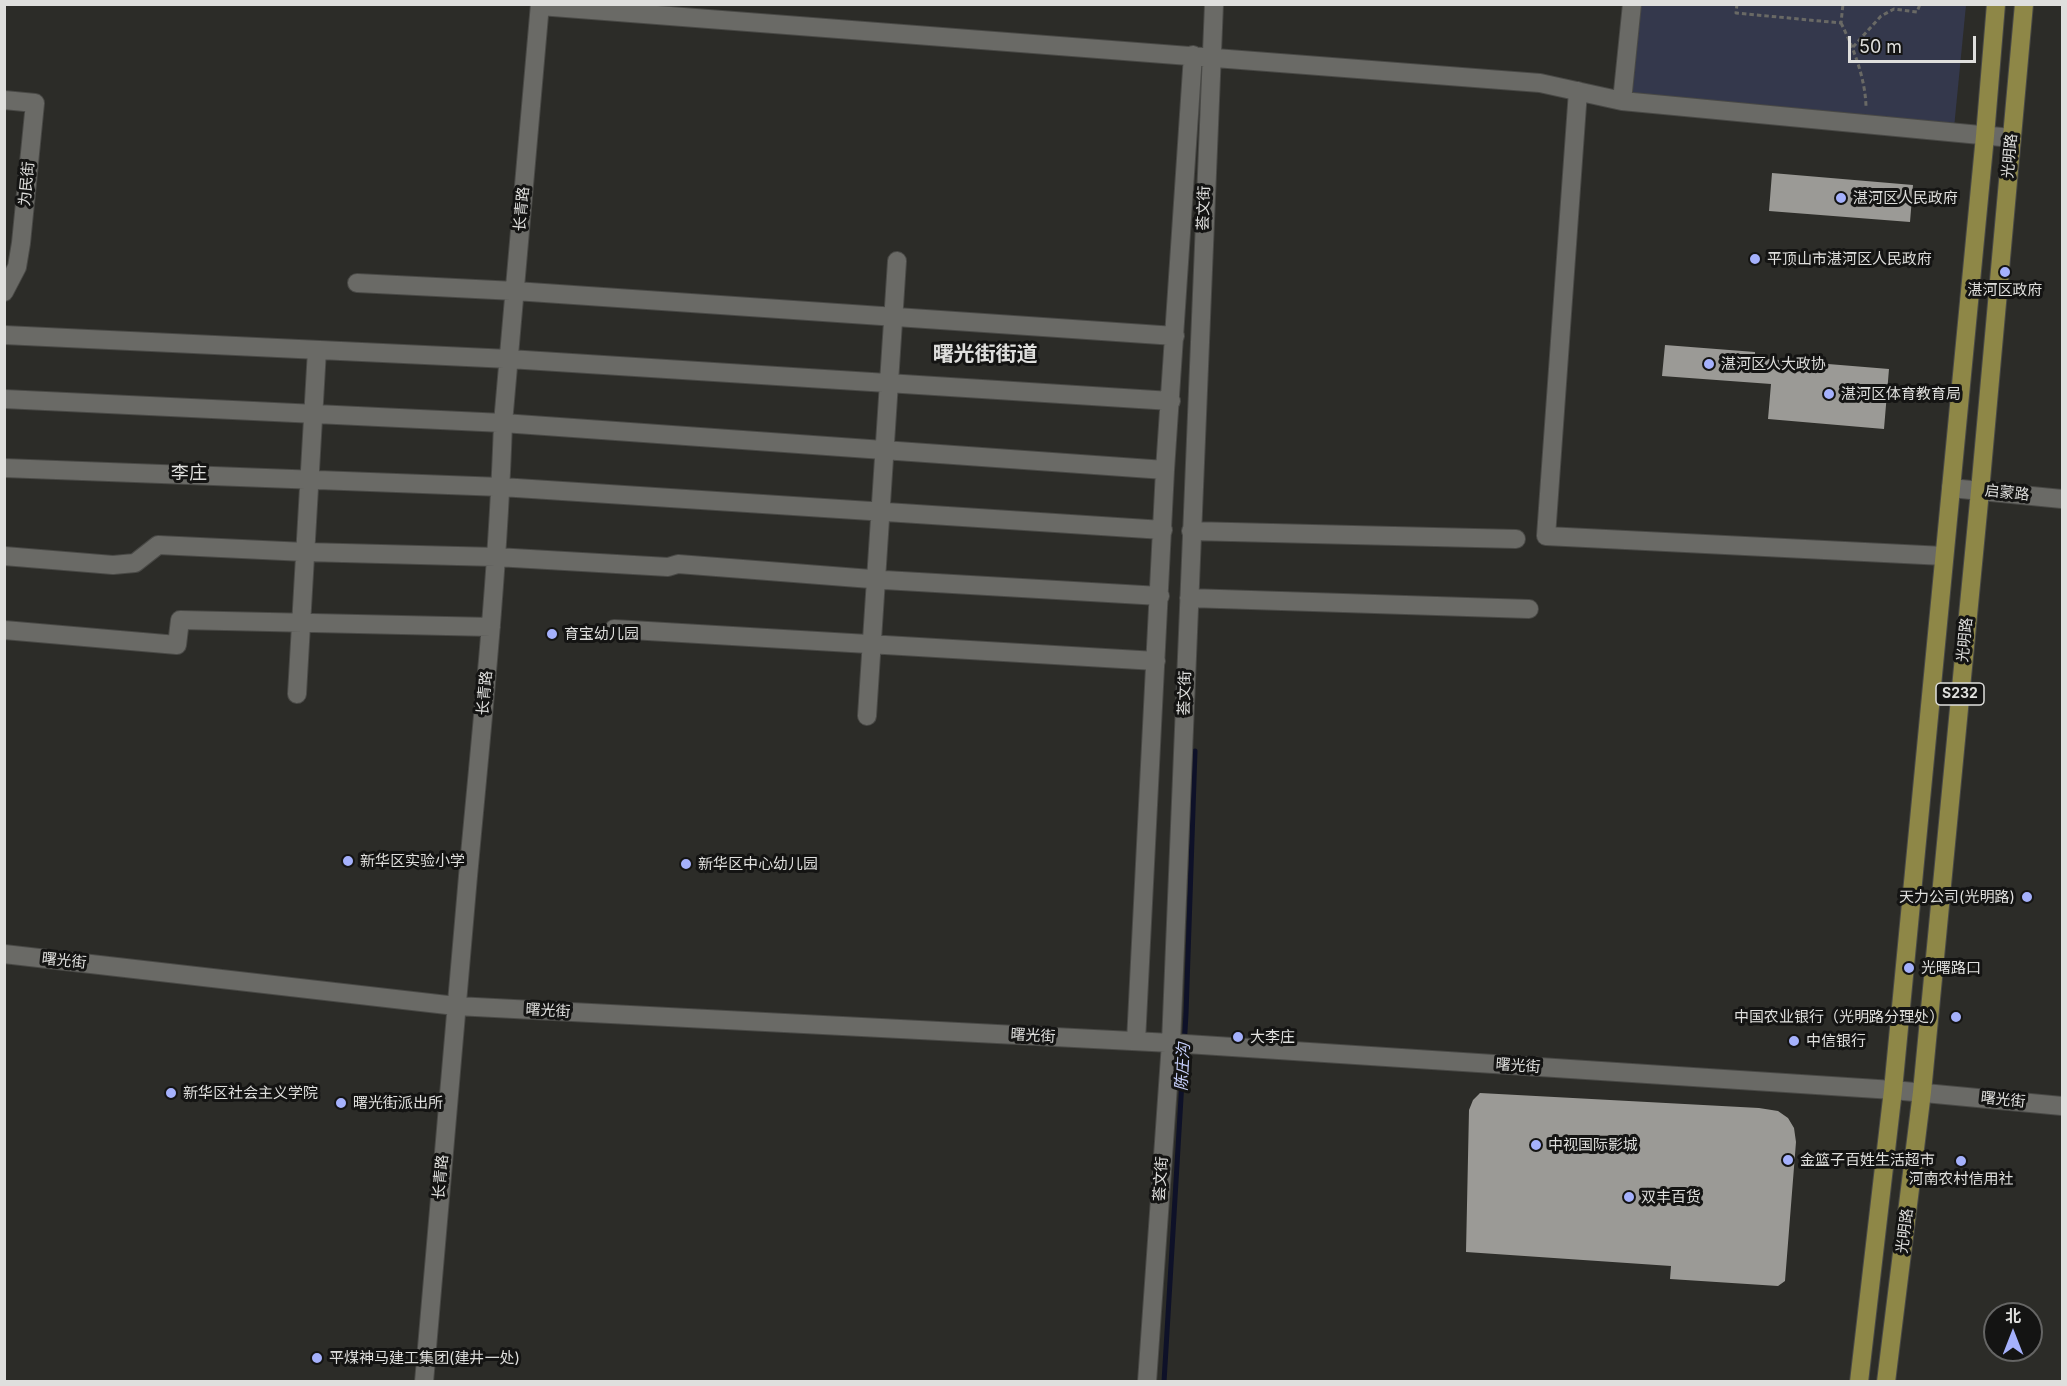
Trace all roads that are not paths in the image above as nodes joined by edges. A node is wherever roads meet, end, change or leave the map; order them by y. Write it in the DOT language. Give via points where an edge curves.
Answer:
graph roads {
  1 [pos="1214,4"];
  2 [pos="1632,4"];
  3 [pos="1996,4"];
  4 [pos="2024,4"];
  5 [pos="540,5"];
  6 [pos="1202,56"];
  7 [pos="1578,91"];
  8 [pos="4,100"];
  9 [pos="1622,101"];
  10 [pos="1985,136"];
  11 [pos="2012,138"];
  12 [pos="897,261"];
  13 [pos="357,283"];
  14 [pos="515,291"];
  15 [pos="4,292"];
  16 [pos="893,317"];
  17 [pos="4,335"];
  18 [pos="1175,336"];
  19 [pos="316,350"];
  20 [pos="509,359"];
  21 [pos="889,383"];
  22 [pos="4,399"];
  23 [pos="1172,401"];
  24 [pos="313,413"];
  25 [pos="503,423"];
  26 [pos="884,450"];
  27 [pos="4,468"];
  28 [pos="1165,470"];
  29 [pos="309,480"];
  30 [pos="501,487"];
  31 [pos="1951,488"];
  32 [pos="1980,491"];
  33 [pos="2062,499"];
  34 [pos="880,511"];
  35 [pos="1163,530"];
  36 [pos="1191,531"];
  37 [pos="1516,539"];
  38 [pos="305,552"];
  39 [pos="4,556"];
  40 [pos="1944,556"];
  41 [pos="496,557"];
  42 [pos="876,579"];
  43 [pos="1160,596"];
  44 [pos="1189,598"];
  45 [pos="1529,609"];
  46 [pos="301,623"];
  47 [pos="491,627"];
  48 [pos="614,629"];
  49 [pos="4,630"];
  50 [pos="872,644"];
  51 [pos="1156,661"];
  52 [pos="297,694"];
  53 [pos="867,716"];
  54 [pos="4,954"];
  55 [pos="456,1006"];
  56 [pos="1136,1041"];
  57 [pos="1182,1044"];
  58 [pos="1893,1090"];
  59 [pos="1922,1092"];
  60 [pos="2062,1106"];
  61 [pos="424,1382"];
  62 [pos="1147,1382"];
  63 [pos="1859,1382"];
  64 [pos="1886,1382"];
  1 -- 6 [label="street, 荟文街"];
  2 -- 9 [label="street"];
  3 -- 10 [label="main road, 光明路 / S232"];
  4 -- 11 [label="main road, 光明路 / S232"];
  5 -- 6 [label="street"];
  5 -- 14 [label="street, 长青路"];
  6 -- 7 [label="street" via="1540,83"];
  6 -- 18 [label="street"];
  6 -- 36 [label="street, 荟文街"];
  7 -- 9 [label="street"];
  7 -- 40 [label="street" via="1546,536"];
  8 -- 15 [label="street, 为民街" via="35,103 21,243 17,267"];
  9 -- 10 [label="street"];
  10 -- 11 [label="street"];
  10 -- 31 [label="main road, 光明路 / S232"];
  11 -- 32 [label="main road, 光明路 / S232"];
  12 -- 16 [label="street"];
  13 -- 14 [label="street"];
  14 -- 16 [label="street"];
  14 -- 20 [label="street, 长青路"];
  16 -- 18 [label="street"];
  16 -- 21 [label="street"];
  17 -- 19 [label="street"];
  18 -- 23 [label="street"];
  19 -- 20 [label="street"];
  19 -- 24 [label="street"];
  20 -- 21 [label="street"];
  20 -- 25 [label="street, 长青路"];
  21 -- 23 [label="street"];
  21 -- 26 [label="street"];
  22 -- 24 [label="street"];
  23 -- 28 [label="street"];
  24 -- 25 [label="street"];
  24 -- 29 [label="street"];
  25 -- 26 [label="street"];
  25 -- 30 [label="street, 长青路"];
  26 -- 28 [label="street"];
  26 -- 34 [label="street"];
  27 -- 29 [label="street"];
  28 -- 35 [label="street"];
  29 -- 30 [label="street"];
  29 -- 38 [label="street"];
  30 -- 34 [label="street"];
  30 -- 41 [label="street, 长青路"];
  31 -- 32 [label="street, 启蒙路"];
  31 -- 40 [label="main road, 光明路 / S232"];
  32 -- 33 [label="street, 启蒙路"];
  32 -- 59 [label="main road, 光明路 / S232"];
  34 -- 35 [label="street"];
  34 -- 42 [label="street"];
  35 -- 43 [label="street"];
  36 -- 37 [label="street"];
  36 -- 44 [label="street, 荟文街"];
  38 -- 39 [label="street" via="158,545 135,563 113,565"];
  38 -- 41 [label="street"];
  38 -- 46 [label="street"];
  40 -- 58 [label="main road, 光明路 / S232"];
  41 -- 42 [label="street" via="668,567 678,564"];
  41 -- 47 [label="street, 长青路"];
  42 -- 43 [label="street"];
  42 -- 50 [label="street"];
  43 -- 51 [label="street"];
  44 -- 45 [label="street"];
  44 -- 57 [label="street, 荟文街"];
  46 -- 47 [label="street"];
  46 -- 49 [label="street" via="180,620 177,645"];
  46 -- 52 [label="street"];
  47 -- 55 [label="street, 长青路"];
  48 -- 50 [label="street"];
  50 -- 51 [label="street"];
  50 -- 53 [label="street"];
  51 -- 56 [label="street"];
  54 -- 55 [label="street, 曙光街"];
  55 -- 56 [label="street, 曙光街"];
  55 -- 61 [label="street, 长青路"];
  56 -- 57 [label="street, 曙光街"];
  57 -- 58 [label="street, 曙光街"];
  57 -- 62 [label="street, 荟文街"];
  58 -- 59 [label="street, 曙光街"];
  58 -- 63 [label="main road, 光明路 / S232"];
  59 -- 60 [label="street, 曙光街"];
  59 -- 64 [label="main road, 光明路 / S232"];
}
